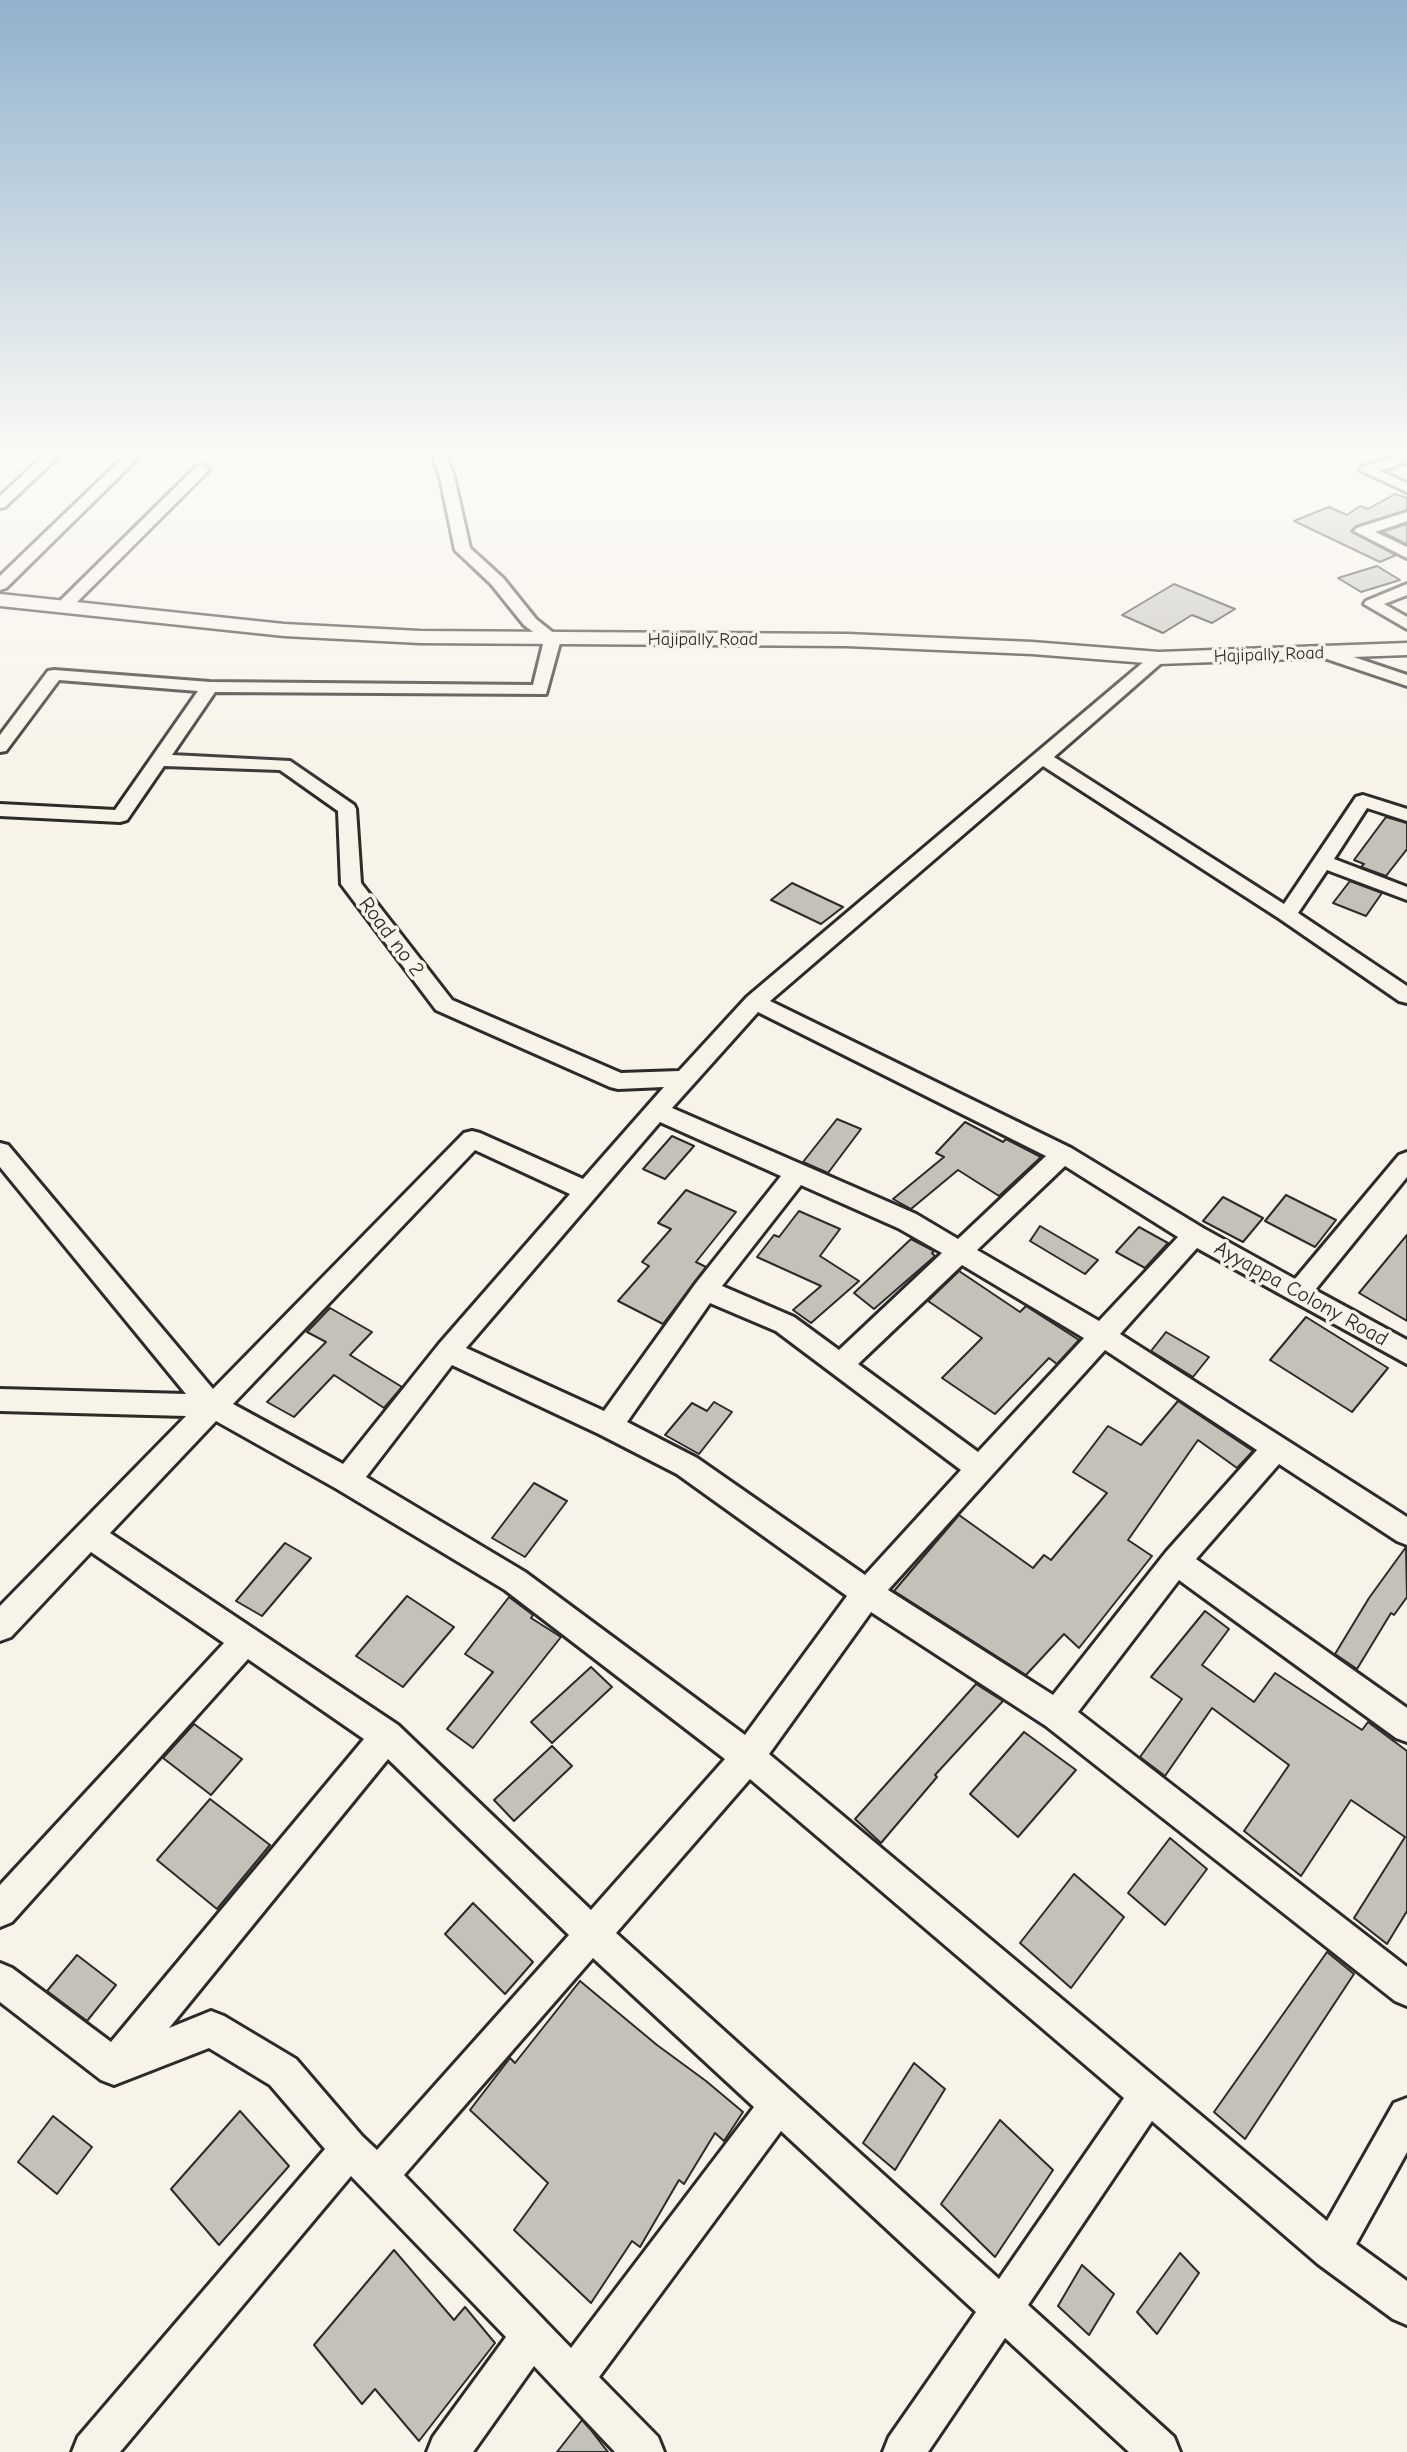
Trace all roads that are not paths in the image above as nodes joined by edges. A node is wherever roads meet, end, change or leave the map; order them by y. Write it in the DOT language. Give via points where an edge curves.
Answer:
graph roads {
  1 [pos="20,565"];
  2 [pos="105,565"];
  3 [pos="480,565"];
  4 [pos="0,585"];
  5 [pos="1407,589"];
  6 [pos="0,600"];
  7 [pos="64,606"];
  8 [pos="1407,624"];
  9 [pos="553,639"];
  10 [pos="1407,649"];
  11 [pos="1327,653"];
  12 [pos="1159,658"];
  13 [pos="1407,681"];
  14 [pos="210,687"];
  15 [pos="0,747"];
  16 [pos="1043,758"];
  17 [pos="159,760"];
  18 [pos="0,810"];
  19 [pos="1407,815"];
  20 [pos="1323,861"];
  21 [pos="1407,894"];
  22 [pos="1287,915"];
  23 [pos="1407,996"];
  24 [pos="755,1002"];
  25 [pos="685,1079"];
  26 [pos="656,1111"];
  27 [pos="0,1151"];
  28 [pos="1063,1154"];
  29 [pos="797,1173"];
  30 [pos="1403,1175"];
  31 [pos="587,1191"];
  32 [pos="1195,1235"];
  33 [pos="958,1251"];
  34 [pos="705,1290"];
  35 [pos="1299,1292"];
  36 [pos="1103,1336"];
  37 [pos="448,1351"];
  38 [pos="1407,1353"];
  39 [pos="840,1365"];
  40 [pos="0,1400"];
  41 [pos="212,1406"];
  42 [pos="609,1426"];
  43 [pos="1275,1449"];
  44 [pos="979,1468"];
  45 [pos="347,1479"];
  46 [pos="1407,1532"];
  47 [pos="89,1535"];
  48 [pos="1176,1560"];
  49 [pos="867,1592"];
  50 [pos="0,1627"];
  51 [pos="245,1641"];
  52 [pos="1057,1715"];
  53 [pos="1407,1727"];
  54 [pos="387,1737"];
  55 [pos="748,1757"];
  56 [pos="0,1910"];
  57 [pos="591,1933"];
  58 [pos="0,1980"];
  59 [pos="1407,1989"];
  60 [pos="114,2067"];
  61 [pos="1148,2095"];
  62 [pos="778,2105"];
  63 [pos="1407,2116"];
  64 [pos="349,2149"];
  65 [pos="379,2176"];
  66 [pos="1332,2250"];
  67 [pos="1407,2305"];
  68 [pos="1002,2307"];
  69 [pos="532,2336"];
  70 [pos="574,2378"];
  71 [pos="93,2452"];
  72 [pos="448,2452"];
  73 [pos="643,2452"];
  74 [pos="904,2452"];
  75 [pos="1159,2452"];
  1 -- 4 [label="street"];
  2 -- 7 [label="street"];
  3 -- 9 [label="street" via="530,622"];
  5 -- 8 [label="street" via="1372,604"];
  6 -- 7 [label="street, Hajipally Road"];
  7 -- 9 [label="street, Hajipally Road" via="307,632"];
  9 -- 12 [label="street, Hajipally Road" via="847,640"];
  9 -- 14 [label="street" via="540,690"];
  10 -- 11 [label="street, Hajipally Road"];
  11 -- 12 [label="street, Hajipally Road"];
  11 -- 13 [label="street"];
  12 -- 16 [label="street"];
  14 -- 15 [label="street" via="54,675"];
  14 -- 17 [label="street"];
  16 -- 22 [label="street"];
  16 -- 24 [label="street"];
  17 -- 18 [label="street" via="120,816"];
  17 -- 25 [label="street, Road no 2" via="284,765 347,809 351,884 443,1005 618,1081"];
  19 -- 20 [label="street" via="1363,801"];
  20 -- 21 [label="street"];
  20 -- 22 [label="street"];
  22 -- 23 [label="street"];
  24 -- 25 [label="street"];
  24 -- 28 [label="street, Ayyappa Colony Road"];
  25 -- 26 [label="street"];
  26 -- 29 [label="street"];
  26 -- 31 [label="street"];
  27 -- 41 [label="street"];
  28 -- 32 [label="street, Ayyappa Colony Road"];
  28 -- 33 [label="street"];
  29 -- 33 [label="street" via="907,1221"];
  29 -- 34 [label="street"];
  30 -- 35 [label="street"];
  31 -- 37 [label="street"];
  31 -- 41 [label="street" via="472,1139"];
  32 -- 35 [label="street, Ayyappa Colony Road"];
  32 -- 36 [label="street"];
  33 -- 36 [label="street"];
  33 -- 39 [label="street"];
  34 -- 39 [label="street" via="785,1324"];
  34 -- 42 [label="street"];
  35 -- 38 [label="street, Ayyappa Colony Road"];
  36 -- 43 [label="street"];
  36 -- 44 [label="street"];
  37 -- 42 [label="street"];
  37 -- 45 [label="street"];
  39 -- 44 [label="street"];
  40 -- 41 [label="street"];
  41 -- 45 [label="street"];
  41 -- 47 [label="street"];
  42 -- 49 [label="street" via="687,1466"];
  43 -- 46 [label="street"];
  43 -- 48 [label="street"];
  44 -- 49 [label="street"];
  45 -- 55 [label="street" via="515,1581"];
  47 -- 50 [label="street"];
  47 -- 51 [label="street"];
  48 -- 52 [label="street"];
  48 -- 53 [label="street"];
  49 -- 52 [label="street"];
  49 -- 55 [label="street"];
  51 -- 54 [label="street"];
  51 -- 56 [label="street"];
  52 -- 59 [label="street"];
  54 -- 57 [label="street"];
  54 -- 60 [label="street"];
  55 -- 57 [label="street"];
  55 -- 61 [label="street"];
  57 -- 62 [label="street"];
  57 -- 65 [label="street"];
  58 -- 60 [label="street"];
  60 -- 64 [label="street" via="211,2029 283,2072"];
  61 -- 66 [label="street"];
  61 -- 68 [label="street"];
  62 -- 68 [label="street"];
  62 -- 70 [label="street"];
  63 -- 66 [label="street"];
  64 -- 65 [label="street"];
  64 -- 71 [label="street"];
  65 -- 69 [label="street"];
  66 -- 67 [label="street"];
  68 -- 74 [label="street"];
  68 -- 75 [label="street"];
  69 -- 70 [label="street"];
  69 -- 72 [label="street"];
  70 -- 73 [label="street"];
}
